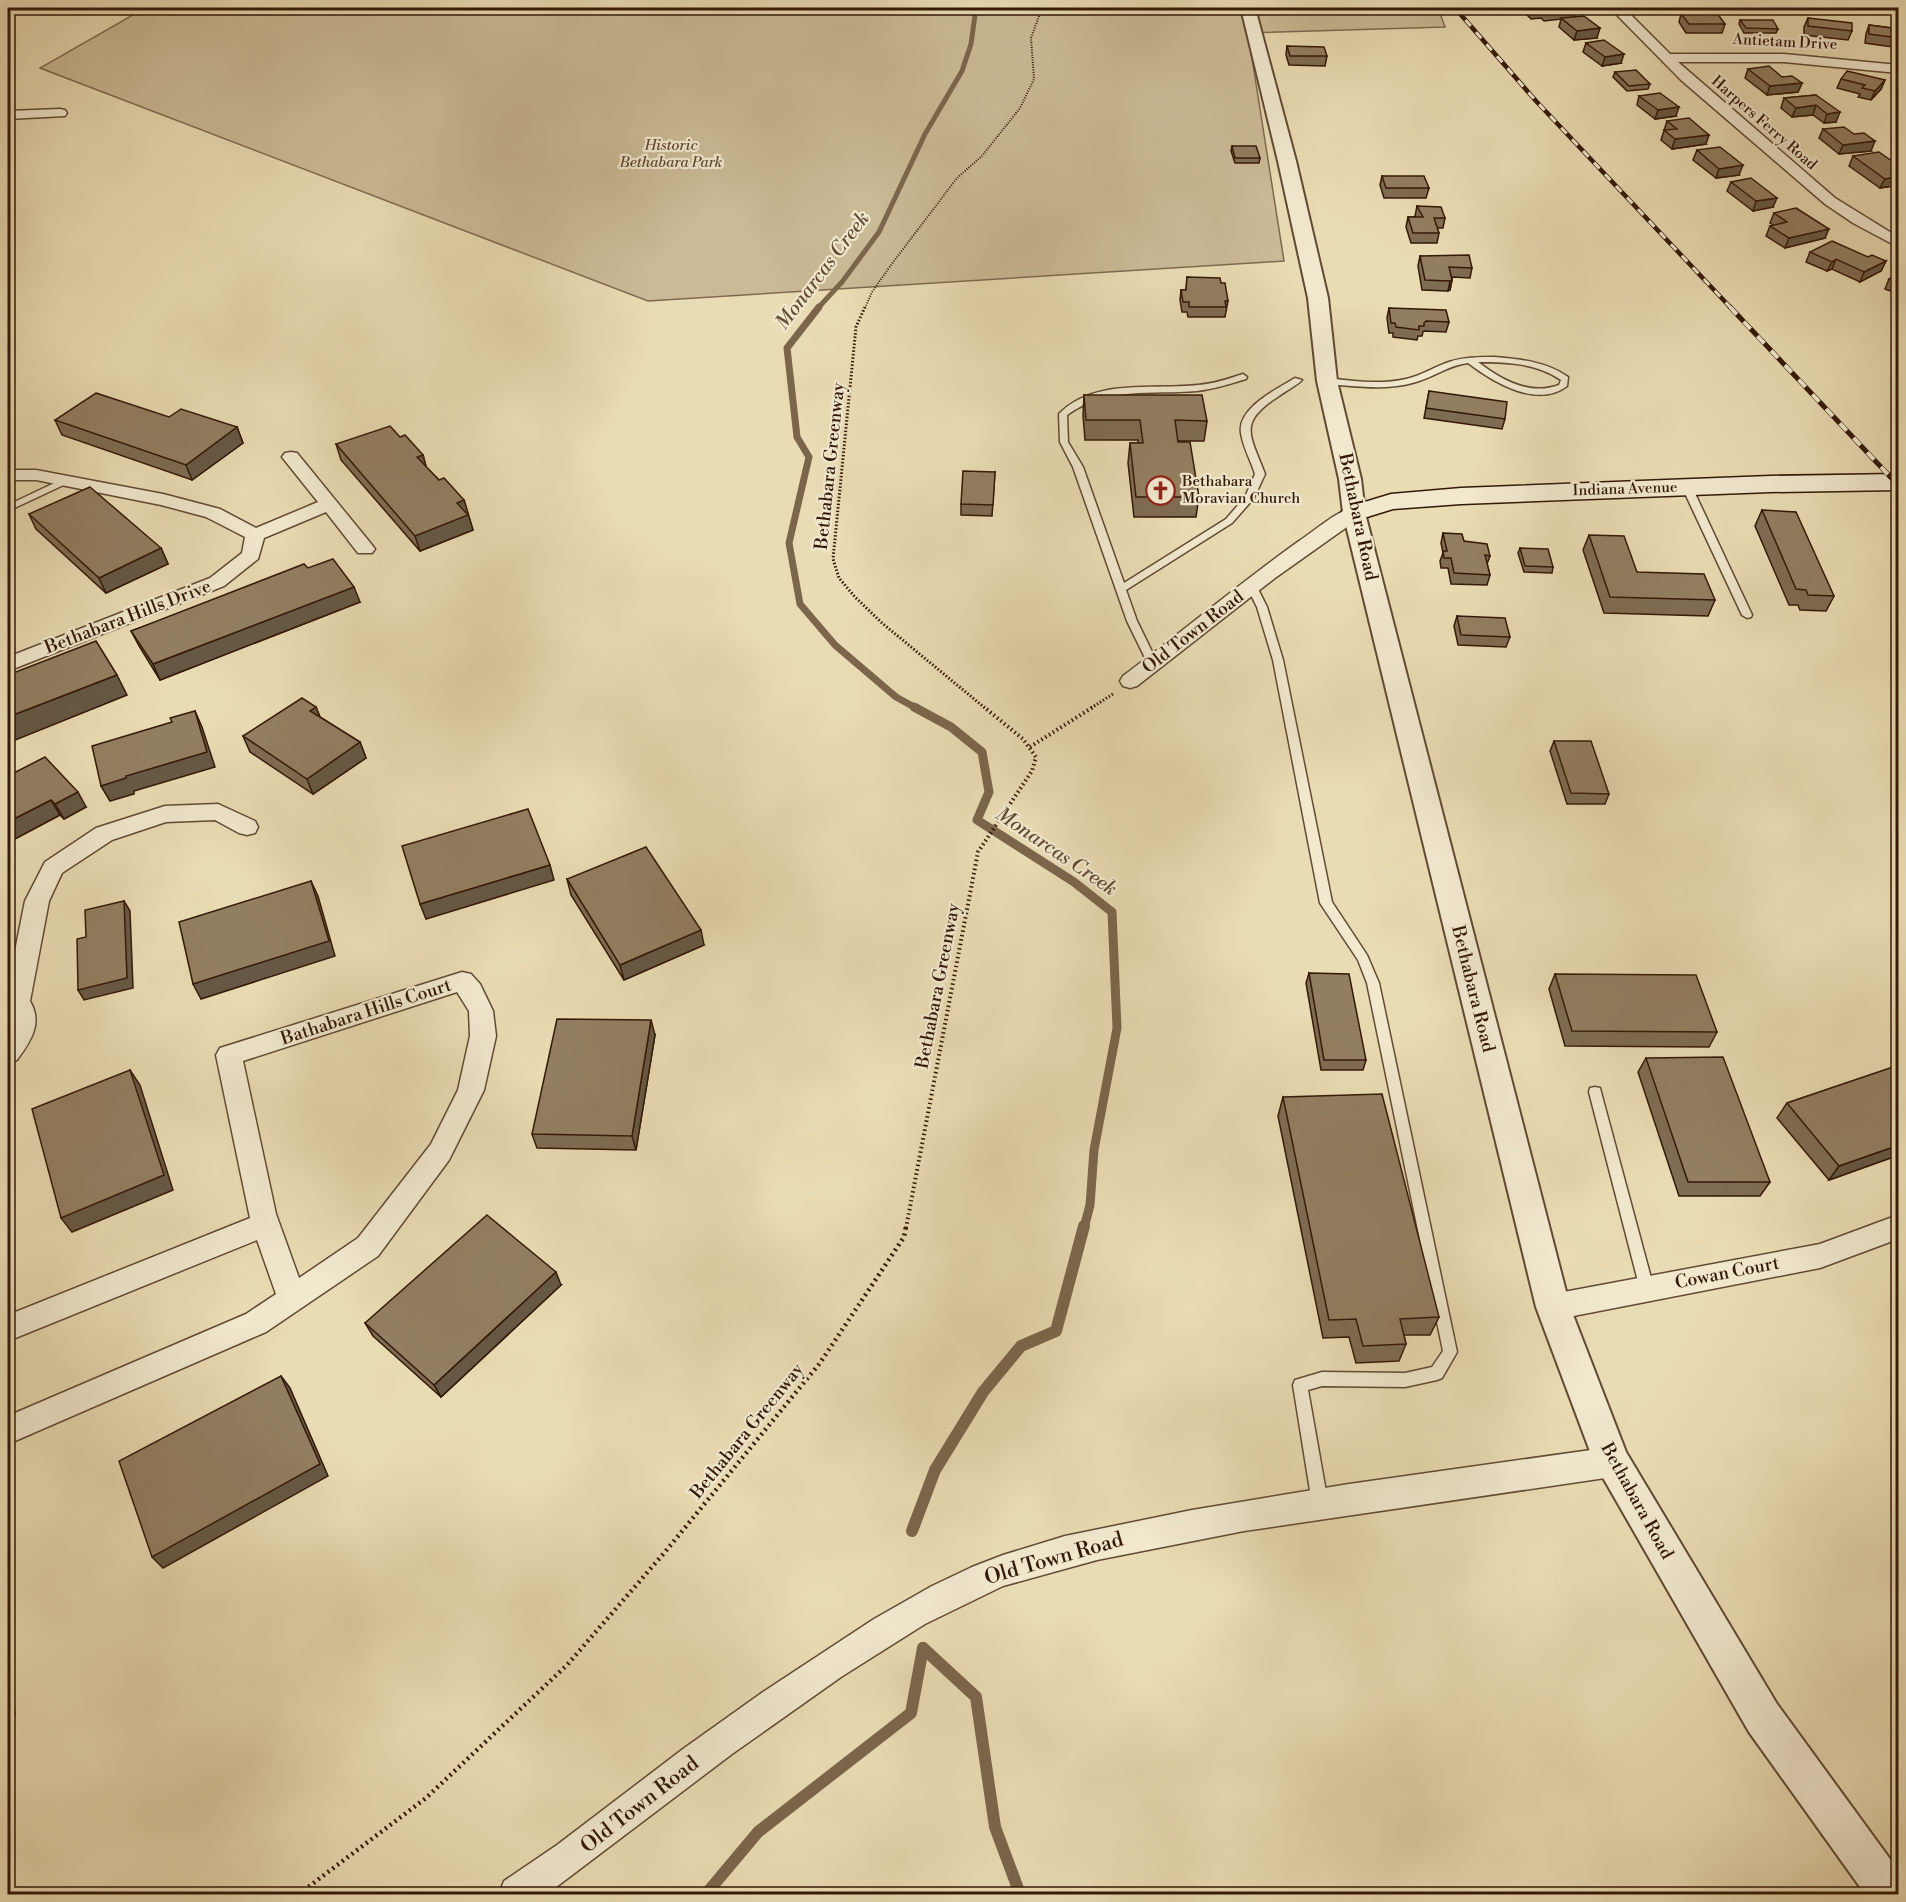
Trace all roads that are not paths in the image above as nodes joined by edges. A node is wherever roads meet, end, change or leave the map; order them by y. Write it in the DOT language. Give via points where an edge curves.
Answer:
graph roads {
  1 [pos="1248,8"];
  2 [pos="1621,12"];
  3 [pos="1669,58"];
  4 [pos="1899,69"];
  5 [pos="60,113"];
  6 [pos="8,115"];
  7 [pos="1899,243"];
  8 [pos="1471,361"];
  9 [pos="1243,377"];
  10 [pos="1298,380"];
  11 [pos="1327,381"];
  12 [pos="291,457"];
  13 [pos="8,476"];
  14 [pos="67,480"];
  15 [pos="1899,482"];
  16 [pos="1687,487"];
  17 [pos="329,504"];
  18 [pos="8,508"];
  19 [pos="1354,513"];
  20 [pos="255,535"];
  21 [pos="365,549"];
  22 [pos="1251,585"];
  23 [pos="1121,589"];
  24 [pos="1748,615"];
  25 [pos="8,664"];
  26 [pos="1153,664"];
  27 [pos="1130,681"];
  28 [pos="247,827"];
  29 [pos="13,998"];
  30 [pos="8,1053"];
  31 [pos="1595,1092"];
  32 [pos="266,1224"];
  33 [pos="1899,1227"];
  34 [pos="1647,1289"];
  35 [pos="292,1299"];
  36 [pos="1553,1307"];
  37 [pos="8,1328"];
  38 [pos="8,1430"];
  39 [pos="1611,1462"];
  40 [pos="1320,1504"];
  41 [pos="517,1894"];
  42 [pos="1890,1894"];
  1 -- 11 [label="street, Bethabara Road" via="1318,298"];
  2 -- 3 [label="street, Harpers Ferry Road"];
  3 -- 4 [label="street, Antietam Drive" via="1803,57"];
  3 -- 7 [label="street, Harpers Ferry Road" via="1734,120 1830,201"];
  5 -- 6 [label="street"];
  8 -- 8 [label="lane" via="1549,368 1564,380 1563,386 1556,390 1508,385"];
  8 -- 11 [label="lane" via="1455,362 1410,381"];
  9 -- 23 [label="lane" via="1196,388 1114,392 1075,403 1063,414 1064,442 1078,466"];
  10 -- 23 [label="lane" via="1247,418 1245,430 1260,474 1249,498 1229,521"];
  11 -- 19 [label="street, Bethabara Road"];
  12 -- 17 [label="street"];
  13 -- 14 [label="street"];
  14 -- 18 [label="lane"];
  14 -- 20 [label="street" via="213,513"];
  15 -- 16 [label="main road, Indiana Avenue"];
  16 -- 19 [label="main road, Indiana Avenue" via="1436,497 1391,502"];
  16 -- 24 [label="lane"];
  17 -- 20 [label="street"];
  17 -- 21 [label="street"];
  19 -- 22 [label="street, Old Town Road"];
  19 -- 36 [label="street, Bethabara Road"];
  20 -- 25 [label="street, Bethabara Hills Drive" via="251,555 217,582"];
  22 -- 26 [label="street, Old Town Road"];
  22 -- 40 [label="lane" via="1278,660 1326,903 1363,958 1373,983 1450,1352 1437,1372 1405,1380 1322,1378 1300,1385"];
  23 -- 26 [label="lane"];
  26 -- 27 [label="street, Old Town Road"];
  28 -- 29 [label="street" via="218,812 165,813 104,834 53,868 37,900"];
  29 -- 30 [label="street" via="25,1017 21,1036"];
  31 -- 34 [label="lane"];
  32 -- 35 [label="street, Bathabara Hills Court"];
  32 -- 35 [label="street, Bathabara Hills Court" via="229,1055 462,981 481,1011 483,1036 471,1090 440,1152 368,1247"];
  32 -- 37 [label="street"];
  33 -- 34 [label="street, Cowan Court" via="1820,1256"];
  34 -- 36 [label="street, Cowan Court"];
  35 -- 38 [label="street, Bathabara Hills Court" via="256,1323"];
  36 -- 39 [label="street, Bethabara Road"];
  39 -- 40 [label="street, Old Town Road"];
  39 -- 42 [label="street, Bethabara Road" via="1763,1718"];
  40 -- 41 [label="street, Old Town Road" via="1095,1543 1011,1568 945,1596 849,1653 719,1743 568,1861"];
}
